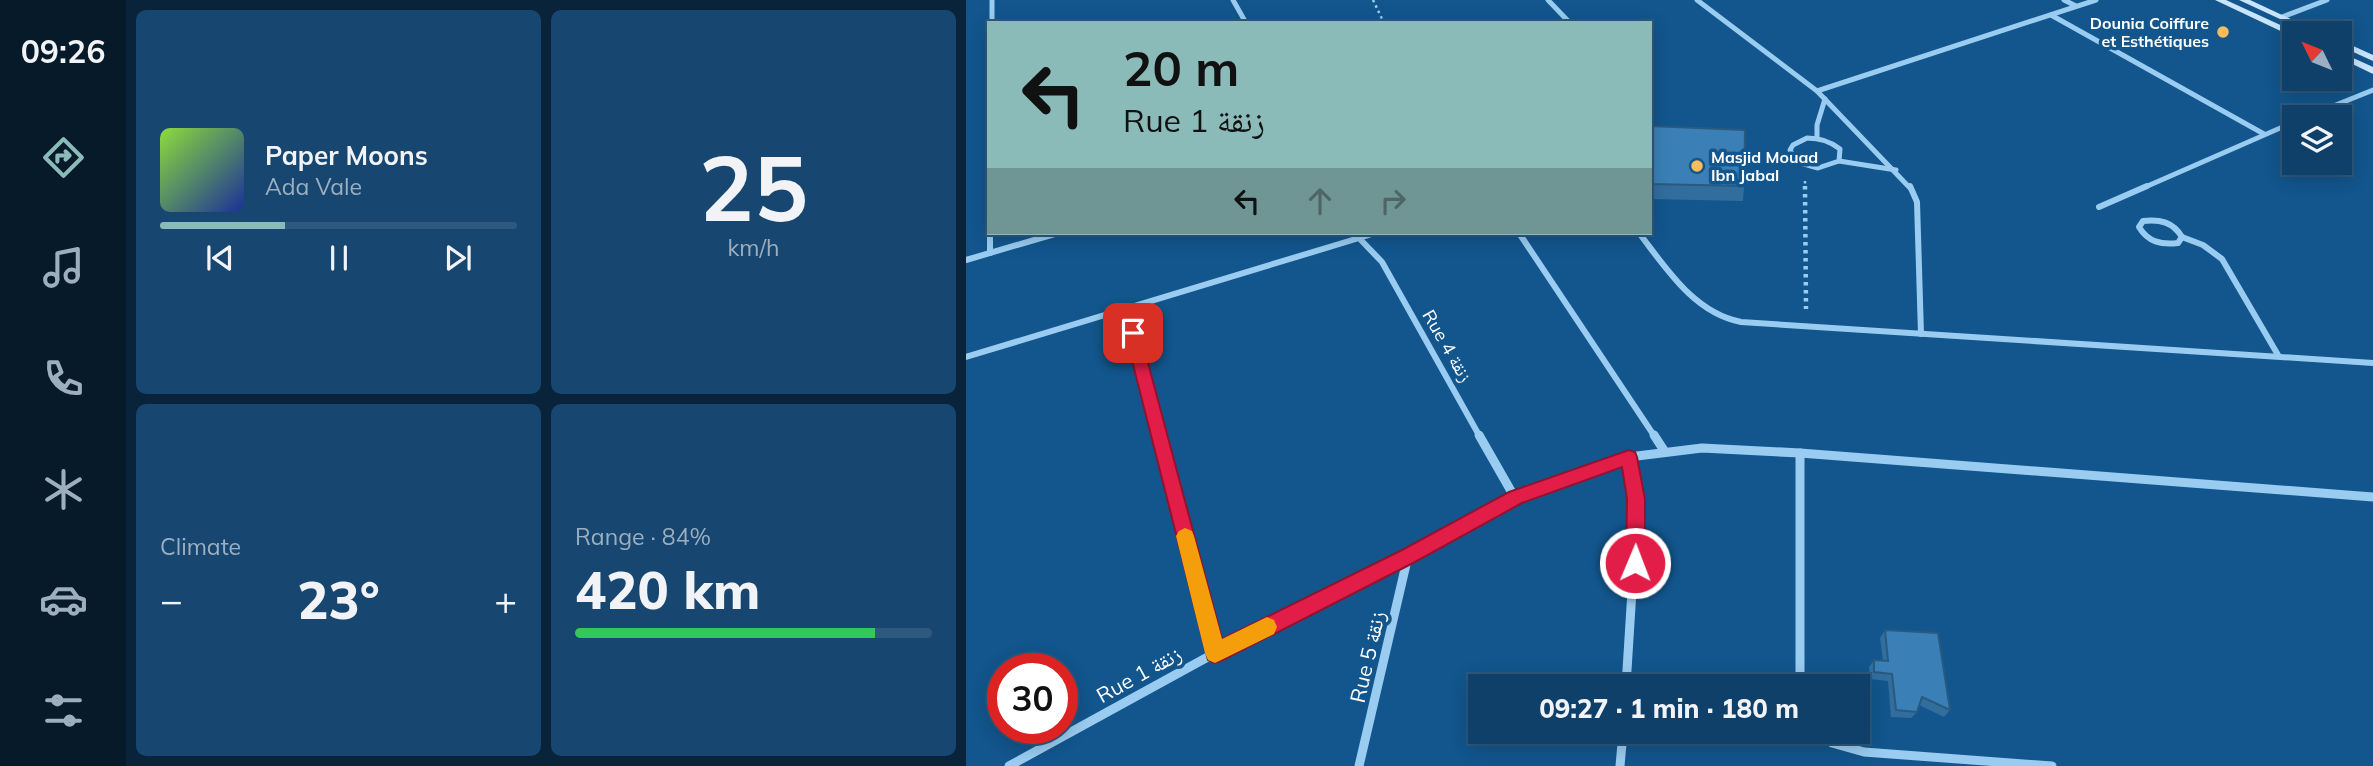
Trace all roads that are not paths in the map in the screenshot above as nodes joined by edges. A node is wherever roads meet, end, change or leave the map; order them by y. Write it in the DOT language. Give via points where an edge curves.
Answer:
graph roads {
  1 [pos="992,0"];
  2 [pos="1233,0"];
  3 [pos="1548,0"];
  4 [pos="1697,0"];
  5 [pos="2064,0"];
  6 [pos="2096,0"];
  7 [pos="2219,0"];
  8 [pos="2243,0"];
  9 [pos="2327,0"];
  10 [pos="2076,6"];
  11 [pos="2051,15"];
  12 [pos="2282,18"];
  13 [pos="992,21"];
  14 [pos="1245,21"];
  15 [pos="1568,21"];
  16 [pos="2289,21"];
  17 [pos="2282,29"];
  18 [pos="2352,48"];
  19 [pos="2373,58"];
  20 [pos="2352,61"];
  21 [pos="2373,71"];
  22 [pos="2373,90"];
  23 [pos="1817,91"];
  24 [pos="1825,99"];
  25 [pos="2336,105"];
  26 [pos="2282,127"];
  27 [pos="2264,134"];
  28 [pos="1817,138"];
  29 [pos="1839,161"];
  30 [pos="1896,170"];
  31 [pos="2099,207"];
  32 [pos="990,235"];
  33 [pos="1051,235"];
  34 [pos="1369,235"];
  35 [pos="1521,235"];
  36 [pos="1641,235"];
  37 [pos="2182,237"];
  38 [pos="1359,238"];
  39 [pos="990,253"];
  40 [pos="966,260"];
  41 [pos="1126,307"];
  42 [pos="1921,334"];
  43 [pos="2278,355"];
  44 [pos="966,357"];
  45 [pos="2373,363"];
  46 [pos="1665,452"];
  47 [pos="1800,453"];
  48 [pos="1629,457"];
  49 [pos="2373,497"];
  50 [pos="1515,498"];
  51 [pos="1408,556"];
  52 [pos="1215,653"];
  53 [pos="1627,674"];
  54 [pos="1800,674"];
  55 [pos="1622,744"];
  56 [pos="1836,744"];
  57 [pos="1009,766"];
  58 [pos="1359,766"];
  59 [pos="1620,766"];
  60 [pos="2052,766"];
  1 -- 13 [label="street"];
  2 -- 14 [label="street"];
  3 -- 15 [label="street"];
  4 -- 23 [label="street"];
  5 -- 10 [label="street"];
  6 -- 10 [label="street"];
  7 -- 17 [label="main road"];
  8 -- 12 [label="main road"];
  9 -- 12 [label="street"];
  10 -- 11 [label="street"];
  11 -- 23 [label="street"];
  11 -- 27 [label="street"];
  12 -- 16 [label="main road"];
  18 -- 19 [label="main road"];
  20 -- 21 [label="main road"];
  22 -- 25 [label="street"];
  23 -- 24 [label="street"];
  24 -- 28 [label="street"];
  24 -- 30 [label="street"];
  26 -- 27 [label="street"];
  27 -- 31 [label="street"];
  28 -- 29 [label="street" via="1840,149"];
  28 -- 29 [label="street" via="1799,141 1790,150 1791,156 1805,166 1825,168"];
  29 -- 30 [label="street"];
  30 -- 42 [label="street" via="1917,202"];
  32 -- 39 [label="street"];
  33 -- 39 [label="street"];
  34 -- 38 [label="street"];
  35 -- 46 [label="street"];
  36 -- 42 [label="street" via="1683,287 1708,310 1728,320"];
  37 -- 37 [label="street" via="2168,222 2143,220 2139,227 2153,242 2167,245"];
  37 -- 43 [label="street" via="2203,244 2222,259"];
  38 -- 41 [label="street"];
  38 -- 50 [label="street, Rue 4 زنقة" via="1382,262"];
  39 -- 40 [label="street"];
  41 -- 44 [label="street"];
  41 -- 52 [label="street"];
  42 -- 43 [label="street"];
  43 -- 45 [label="street"];
  46 -- 47 [label="street, Rue 1 زنقة" via="1702,448"];
  46 -- 48 [label="street, Rue 1 زنقة"];
  47 -- 49 [label="street, Rue 1 زنقة"];
  47 -- 54 [label="street"];
  48 -- 50 [label="street, Rue 1 زنقة"];
  48 -- 53 [label="street" via="1636,499"];
  50 -- 51 [label="street, Rue 1 زنقة"];
  51 -- 52 [label="street, Rue 1 زنقة"];
  51 -- 58 [label="street, Rue 5 زنقة"];
  52 -- 57 [label="street, Rue 1 زنقة"];
  55 -- 59 [label="street"];
  56 -- 60 [label="street" via="1864,752"];
}
